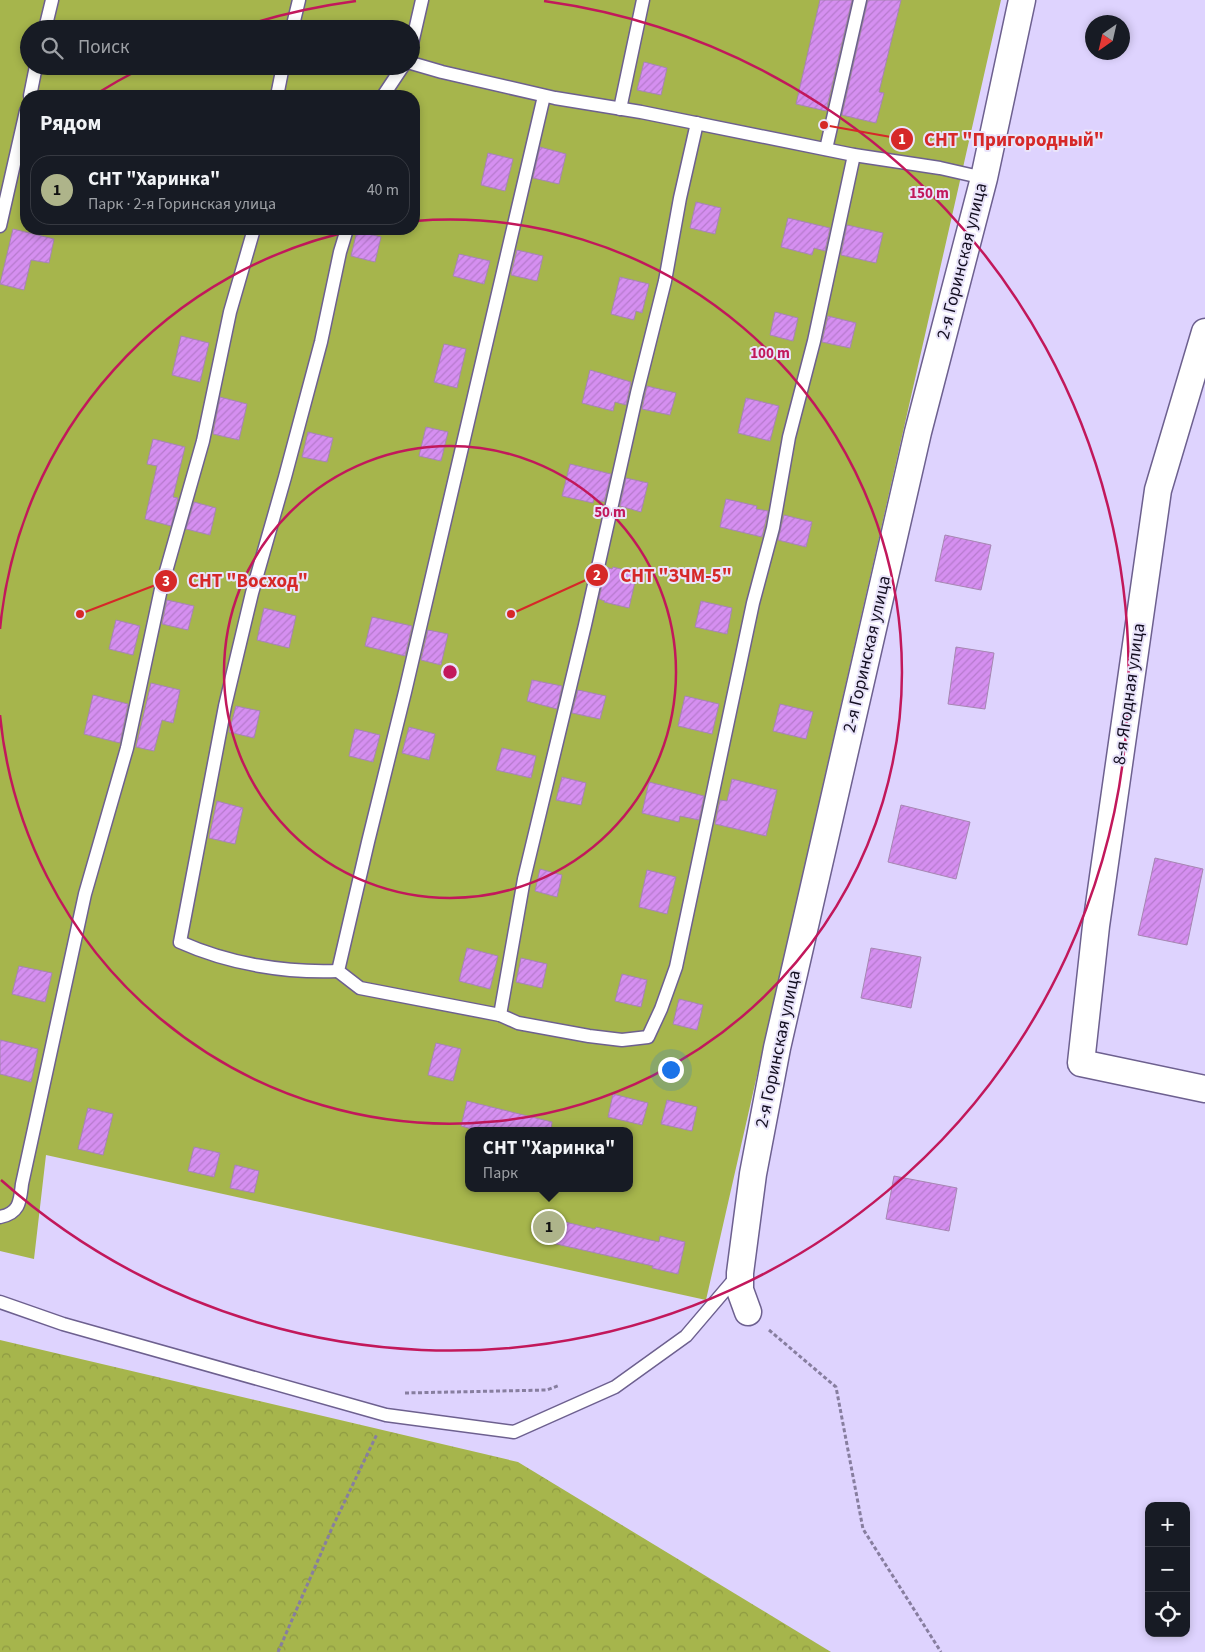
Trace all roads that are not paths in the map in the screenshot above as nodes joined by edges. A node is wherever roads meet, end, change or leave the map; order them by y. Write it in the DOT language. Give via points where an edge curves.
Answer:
graph roads {
  1 [pos="52,0"];
  2 [pos="299,0"];
  3 [pos="422,0"];
  4 [pos="642,0"];
  5 [pos="860,0"];
  6 [pos="1022,0"];
  7 [pos="47,20"];
  8 [pos="294,20"];
  9 [pos="417,20"];
  10 [pos="420,66"];
  11 [pos="34,75"];
  12 [pos="281,75"];
  13 [pos="397,75"];
  14 [pos="31,90"];
  15 [pos="278,90"];
  16 [pos="387,90"];
  17 [pos="544,96"];
  18 [pos="620,109"];
  19 [pos="697,124"];
  20 [pos="826,149"];
  21 [pos="854,154"];
  22 [pos="20,162"];
  23 [pos="984,178"];
  24 [pos="0,226"];
  25 [pos="252,235"];
  26 [pos="345,235"];
  27 [pos="1205,332"];
  28 [pos="338,971"];
  29 [pos="500,1014"];
  30 [pos="1205,1089"];
  31 [pos="0,1217"];
  32 [pos="740,1273"];
  33 [pos="0,1302"];
  34 [pos="748,1312"];
  1 -- 7 [label="lane"];
  2 -- 8 [label="lane"];
  3 -- 9 [label="lane"];
  4 -- 18 [label="lane"];
  5 -- 20 [label="lane"];
  6 -- 23 [label="street, 2-я Горинская улица"];
  10 -- 17 [label="lane"];
  11 -- 14 [label="lane"];
  12 -- 15 [label="lane"];
  13 -- 16 [label="lane"];
  17 -- 18 [label="lane"];
  17 -- 28 [label="lane"];
  18 -- 19 [label="lane"];
  19 -- 20 [label="lane"];
  19 -- 29 [label="lane" via="665,281 524,880"];
  20 -- 21 [label="lane"];
  21 -- 23 [label="lane"];
  21 -- 29 [label="lane" via="814,341 788,437 773,528 753,602 676,968 661,1009 648,1037 622,1040 518,1024"];
  22 -- 24 [label="lane"];
  23 -- 32 [label="street, 2-я Горинская улица" via="918,432 777,1048 753,1174"];
  25 -- 31 [label="lane" via="230,312 203,441 161,589 127,748 85,894 19,1205 9,1216"];
  26 -- 28 [label="lane" via="321,342 247,612 225,706 180,942 239,963 313,972"];
  27 -- 30 [label="street, 8-я Ягодная улица" via="1158,490 1096,926 1081,1063"];
  28 -- 29 [label="lane" via="360,988"];
  32 -- 33 [label="lane" via="686,1336 615,1387 514,1432 386,1415 63,1324"];
  32 -- 34 [label="street, 2-я Горинская улица" via="740,1290"];
}
